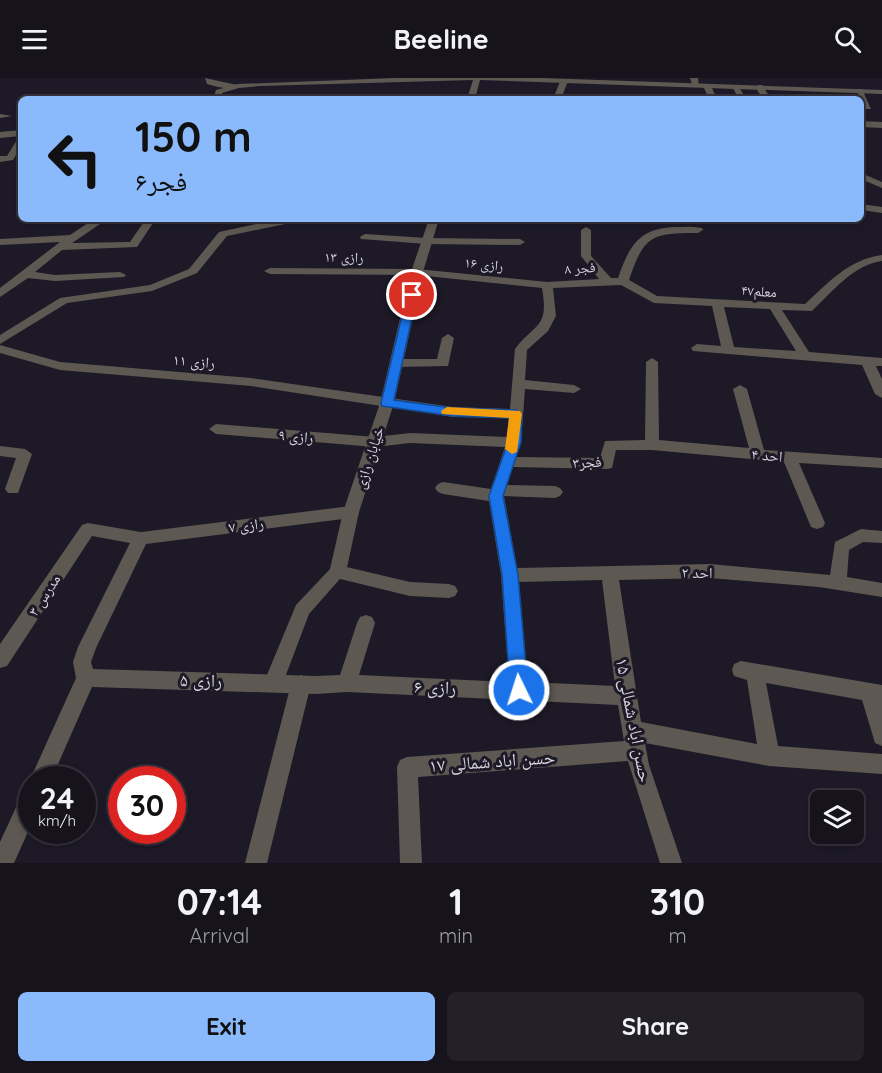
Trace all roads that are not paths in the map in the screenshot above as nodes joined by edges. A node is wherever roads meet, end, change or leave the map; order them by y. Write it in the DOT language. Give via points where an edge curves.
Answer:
graph roads {
  1 [pos="209,78"];
  2 [pos="479,78"];
  3 [pos="564,81"];
  4 [pos="695,82"];
  5 [pos="238,86"];
  6 [pos="707,86"];
  7 [pos="734,87"];
  8 [pos="759,87"];
  9 [pos="859,91"];
  10 [pos="882,92"];
  11 [pos="218,96"];
  12 [pos="472,96"];
  13 [pos="558,96"];
  14 [pos="712,96"];
  15 [pos="740,96"];
  16 [pos="765,96"];
  17 [pos="862,96"];
  18 [pos="864,100"];
  19 [pos="868,107"];
  20 [pos="864,124"];
  21 [pos="882,125"];
  22 [pos="18,133"];
  23 [pos="0,135"];
  24 [pos="18,145"];
  25 [pos="0,159"];
  26 [pos="864,180"];
  27 [pos="882,185"];
  28 [pos="864,207"];
  29 [pos="882,210"];
  30 [pos="96,222"];
  31 [pos="149,222"];
  32 [pos="281,222"];
  33 [pos="433,222"];
  34 [pos="667,225"];
  35 [pos="586,230"];
  36 [pos="698,230"];
  37 [pos="365,237"];
  38 [pos="73,238"];
  39 [pos="427,241"];
  40 [pos="0,242"];
  41 [pos="520,242"];
  42 [pos="60,247"];
  43 [pos="882,258"];
  44 [pos="270,271"];
  45 [pos="417,272"];
  46 [pos="26,274"];
  47 [pos="120,275"];
  48 [pos="607,281"];
  49 [pos="623,281"];
  50 [pos="547,285"];
  51 [pos="0,294"];
  52 [pos="717,303"];
  53 [pos="775,308"];
  54 [pos="448,339"];
  55 [pos="0,340"];
  56 [pos="697,348"];
  57 [pos="0,349"];
  58 [pos="728,350"];
  59 [pos="805,356"];
  60 [pos="867,361"];
  61 [pos="652,362"];
  62 [pos="397,363"];
  63 [pos="882,363"];
  64 [pos="519,384"];
  65 [pos="574,388"];
  66 [pos="740,389"];
  67 [pos="882,394"];
  68 [pos="387,403"];
  69 [pos="516,414"];
  70 [pos="216,429"];
  71 [pos="375,442"];
  72 [pos="514,442"];
  73 [pos="652,445"];
  74 [pos="0,451"];
  75 [pos="758,455"];
  76 [pos="789,458"];
  77 [pos="508,462"];
  78 [pos="882,463"];
  79 [pos="443,488"];
  80 [pos="12,489"];
  81 [pos="555,492"];
  82 [pos="497,493"];
  83 [pos="351,512"];
  84 [pos="817,523"];
  85 [pos="88,529"];
  86 [pos="882,537"];
  87 [pos="141,538"];
  88 [pos="338,572"];
  89 [pos="610,574"];
  90 [pos="510,575"];
  91 [pos="838,583"];
  92 [pos="882,590"];
  93 [pos="449,591"];
  94 [pos="366,623"];
  95 [pos="0,660"];
  96 [pos="86,678"];
  97 [pos="274,682"];
  98 [pos="347,683"];
  99 [pos="309,685"];
  100 [pos="519,690"];
  101 [pos="875,693"];
  102 [pos="626,696"];
  103 [pos="882,736"];
  104 [pos="636,741"];
  105 [pos="769,756"];
  106 [pos="882,764"];
  107 [pos="46,766"];
  108 [pos="18,828"];
  109 [pos="2,863"];
  110 [pos="256,863"];
  111 [pos="411,863"];
  112 [pos="671,863"];
  1 -- 5 [label="street" via="218,85"];
  2 -- 3 [label="street"];
  2 -- 5 [label="street"];
  2 -- 12 [label="street"];
  3 -- 4 [label="street"];
  3 -- 13 [label="street"];
  4 -- 6 [label="street"];
  5 -- 11 [label="street" via="219,92"];
  6 -- 7 [label="street"];
  6 -- 14 [label="street"];
  7 -- 8 [label="street"];
  7 -- 15 [label="street"];
  8 -- 9 [label="street"];
  8 -- 16 [label="street"];
  9 -- 10 [label="street"];
  9 -- 17 [label="street"];
  18 -- 19 [label="street"];
  20 -- 21 [label="street"];
  22 -- 23 [label="street"];
  24 -- 25 [label="street" via="10,158"];
  26 -- 27 [label="street"];
  28 -- 29 [label="street"];
  30 -- 38 [label="street"];
  31 -- 42 [label="street" via="133,245"];
  32 -- 55 [label="street" via="224,234 193,271 152,288 64,300"];
  33 -- 39 [label="street, خیابان رازی"];
  34 -- 36 [label="street"];
  34 -- 49 [label="street" via="633,250"];
  35 -- 48 [label="street" via="586,256"];
  37 -- 39 [label="street"];
  38 -- 40 [label="street"];
  38 -- 42 [label="street"];
  39 -- 41 [label="street"];
  39 -- 45 [label="street, خیابان رازی"];
  42 -- 46 [label="street"];
  43 -- 53 [label="street, معلم۴۷" via="852,269 808,308"];
  44 -- 45 [label="street, رازی ۱۳"];
  45 -- 50 [label="street, رازی ۱۶"];
  45 -- 62 [label="street, خیابان رازی"];
  46 -- 47 [label="street" via="55,278"];
  46 -- 51 [label="street"];
  48 -- 49 [label="street, فجر ۸"];
  48 -- 50 [label="street, فجر ۸"];
  49 -- 52 [label="street, معلم۴۷" via="654,299"];
  50 -- 64 [label="street, فجر ۸" via="551,316 546,326 521,349"];
  52 -- 53 [label="street, معلم۴۷"];
  52 -- 58 [label="street"];
  53 -- 59 [label="street"];
  54 -- 62 [label="street" via="443,363"];
  56 -- 58 [label="street"];
  57 -- 68 [label="street, رازی ۱۱" via="60,366 251,382"];
  58 -- 59 [label="street"];
  59 -- 60 [label="street"];
  60 -- 63 [label="street"];
  60 -- 67 [label="street"];
  61 -- 73 [label="street"];
  62 -- 68 [label="street, خیابان رازی"];
  64 -- 65 [label="street"];
  64 -- 69 [label="street"];
  66 -- 75 [label="street"];
  68 -- 69 [label="street, رازی ۱۱" via="453,412"];
  68 -- 71 [label="street, خیابان رازی"];
  69 -- 72 [label="street"];
  70 -- 71 [label="street, رازی ۹"];
  71 -- 72 [label="street, رازی ۹" via="410,438"];
  71 -- 83 [label="street, خیابان رازی"];
  72 -- 77 [label="street"];
  73 -- 75 [label="street, احد ۴"];
  73 -- 77 [label="street, فجر۳" via="610,445 607,464"];
  74 -- 80 [label="street" via="26,454"];
  75 -- 76 [label="street, احد ۴"];
  76 -- 78 [label="street, احد ۴"];
  76 -- 84 [label="street"];
  77 -- 82 [label="street"];
  79 -- 82 [label="street"];
  81 -- 82 [label="street"];
  82 -- 90 [label="street"];
  83 -- 87 [label="street, رازی ۷"];
  83 -- 88 [label="street, خیابان رازی"];
  85 -- 87 [label="street, رازی ۷"];
  85 -- 95 [label="street, مدرس ۳"];
  86 -- 91 [label="street" via="861,535 841,548"];
  87 -- 96 [label="street" via="87,647 82,662"];
  88 -- 93 [label="street" via="410,589"];
  88 -- 97 [label="street" via="302,610"];
  89 -- 90 [label="street, احد ۲"];
  89 -- 91 [label="street, احد ۲" via="710,571"];
  89 -- 102 [label="street, حسن اباد شمالی ۱۵"];
  90 -- 100 [label="street"];
  91 -- 92 [label="street, احد ۲"];
  94 -- 98 [label="street"];
  96 -- 97 [label="street, رازی ۵"];
  96 -- 107 [label="street"];
  97 -- 99 [label="street, رازی ۵"];
  98 -- 99 [label="street, رازی ۶"];
  98 -- 100 [label="street, رازی ۶"];
  99 -- 110 [label="street"];
  100 -- 102 [label="street, رازی ۶"];
  101 -- 103 [label="street"];
  101 -- 105 [label="street" via="748,672"];
  102 -- 104 [label="street, حسن اباد شمالی ۱۵"];
  104 -- 105 [label="street"];
  104 -- 111 [label="street, حسن اباد شمالی ۱۷" via="406,767"];
  104 -- 112 [label="street, حسن اباد شمالی ۱۵" via="639,765"];
  105 -- 106 [label="street"];
  108 -- 109 [label="street"];
}
